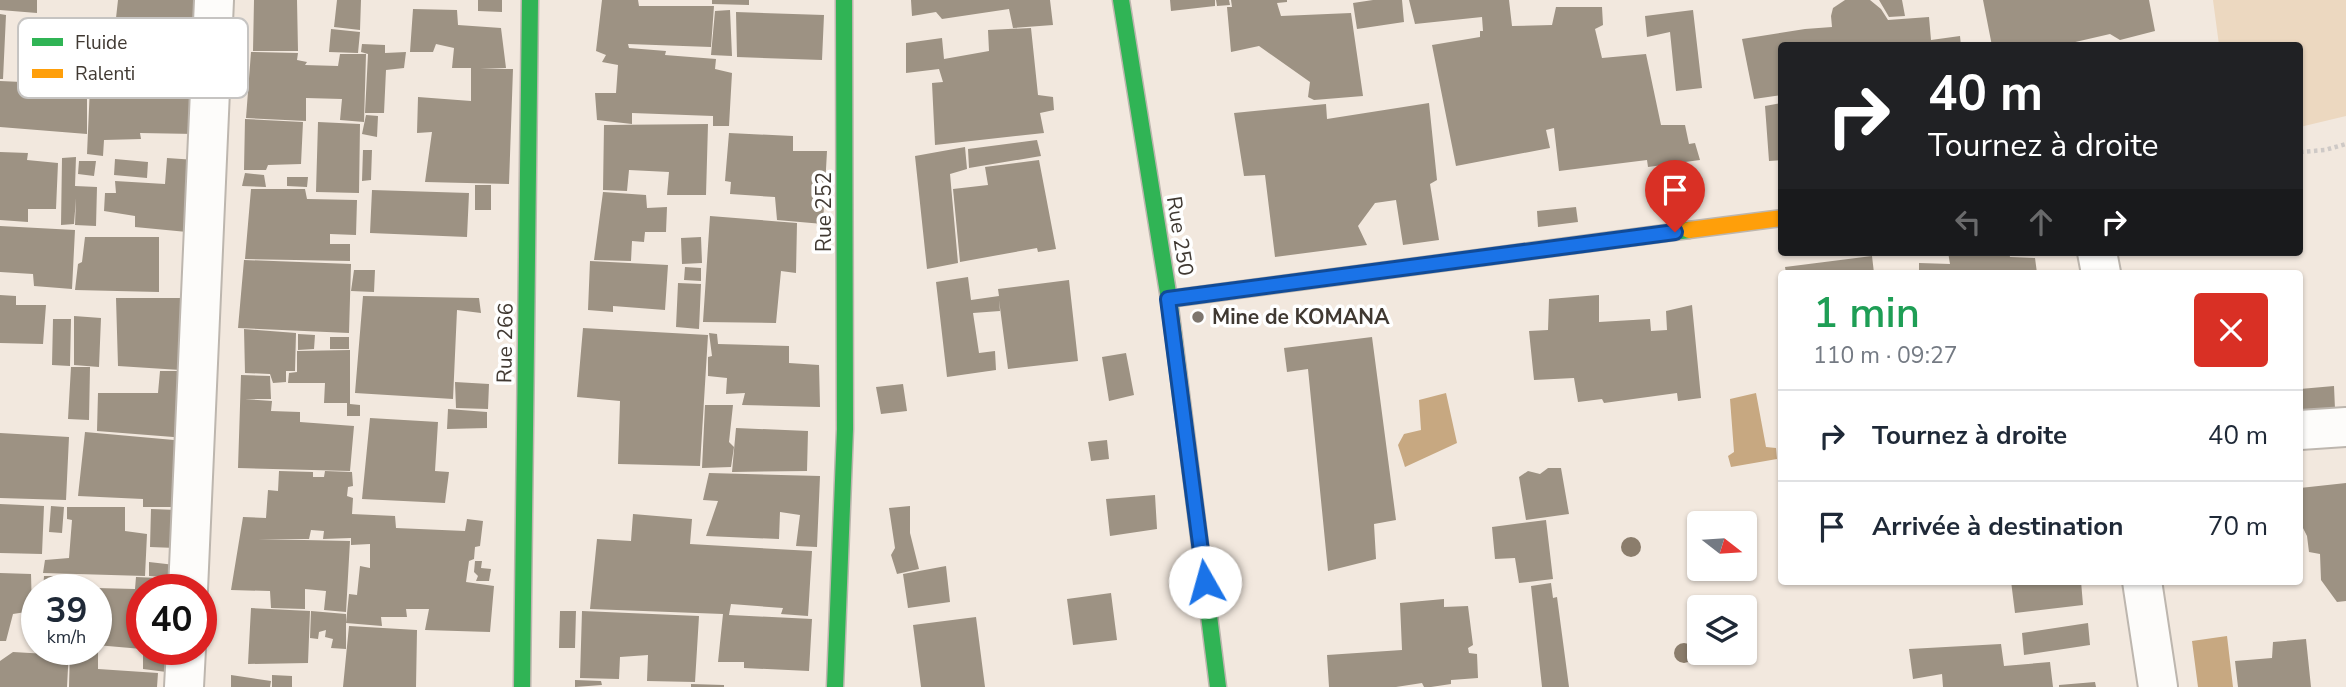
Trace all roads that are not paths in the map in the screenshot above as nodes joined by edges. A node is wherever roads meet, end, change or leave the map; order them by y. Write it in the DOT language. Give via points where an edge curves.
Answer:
graph roads {
  1 [pos="214,0"];
  2 [pos="530,0"];
  3 [pos="844,0"];
  4 [pos="1121,0"];
  5 [pos="213,18"];
  6 [pos="210,98"];
  7 [pos="1778,219"];
  8 [pos="1168,299"];
  9 [pos="2346,427"];
  10 [pos="2303,430"];
  11 [pos="189,574"];
  12 [pos="2143,585"];
  13 [pos="185,665"];
  14 [pos="184,687"];
  15 [pos="523,687"];
  16 [pos="835,687"];
  17 [pos="1219,687"];
  18 [pos="2158,687"];
  1 -- 5 [label="street"];
  2 -- 15 [label="street, Rue 266"];
  3 -- 16 [label="street, Rue 252" via="845,425"];
  4 -- 8 [label="street, Rue 250"];
  6 -- 11 [label="street"];
  7 -- 8 [label="street"];
  8 -- 17 [label="street, Rue 250"];
  9 -- 10 [label="street"];
  12 -- 18 [label="street"];
  13 -- 14 [label="street"];
}
